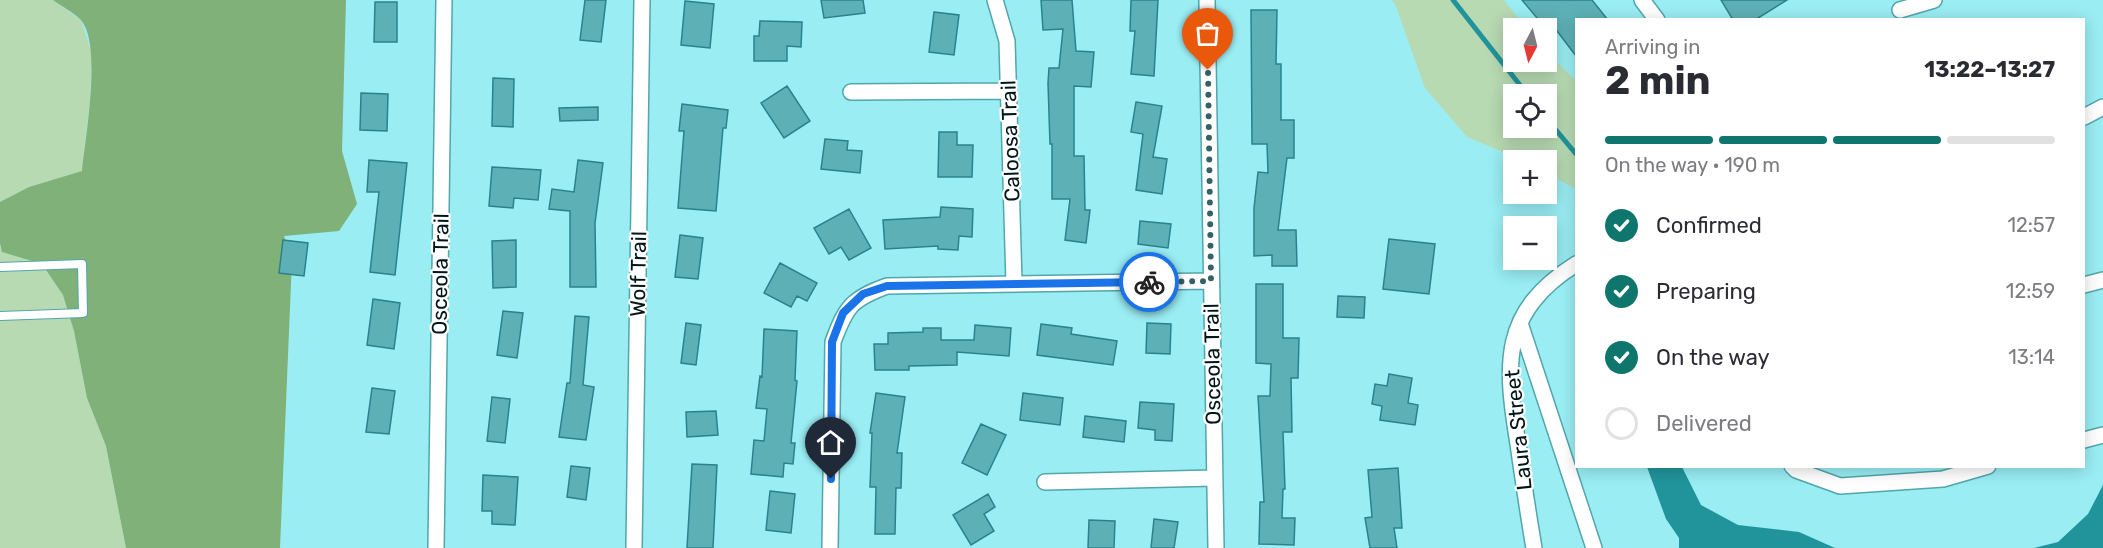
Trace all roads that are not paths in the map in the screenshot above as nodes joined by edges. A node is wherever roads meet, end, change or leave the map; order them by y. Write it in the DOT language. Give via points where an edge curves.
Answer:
graph roads {
  1 [pos="444,0"];
  2 [pos="642,0"];
  3 [pos="995,0"];
  4 [pos="1208,0"];
  5 [pos="1642,0"];
  6 [pos="1934,0"];
  7 [pos="1900,10"];
  8 [pos="1656,18"];
  9 [pos="1009,91"];
  10 [pos="850,92"];
  11 [pos="2103,106"];
  12 [pos="2085,116"];
  13 [pos="1575,265"];
  14 [pos="0,267"];
  15 [pos="2103,280"];
  16 [pos="1211,281"];
  17 [pos="1014,283"];
  18 [pos="2085,285"];
  19 [pos="0,316"];
  20 [pos="1520,322"];
  21 [pos="2103,435"];
  22 [pos="2085,441"];
  23 [pos="1794,468"];
  24 [pos="1981,468"];
  25 [pos="1214,478"];
  26 [pos="1046,482"];
  27 [pos="436,548"];
  28 [pos="634,548"];
  29 [pos="830,548"];
  30 [pos="1216,548"];
  31 [pos="1534,548"];
  32 [pos="1594,548"];
  1 -- 27 [label="street, Osceola Trail"];
  2 -- 28 [label="street, Wolf Trail"];
  3 -- 9 [label="street, Caloosa Trail" via="1007,41"];
  4 -- 16 [label="street, Osceola Trail"];
  5 -- 8 [label="street"];
  6 -- 7 [label="street"];
  9 -- 10 [label="street"];
  9 -- 17 [label="street, Caloosa Trail"];
  11 -- 12 [label="street"];
  13 -- 20 [label="street, Laura Street" via="1539,294"];
  14 -- 19 [label="lane" via="82,264 83,313"];
  15 -- 18 [label="street"];
  16 -- 17 [label="street"];
  16 -- 25 [label="street, Osceola Trail"];
  17 -- 29 [label="street" via="887,286 863,294 843,313 832,342"];
  20 -- 31 [label="street, Laura Street" via="1512,347 1510,394"];
  20 -- 32 [label="street"];
  21 -- 22 [label="street"];
  23 -- 24 [label="street" via="1840,486 1942,479"];
  25 -- 26 [label="street"];
  25 -- 30 [label="street, Osceola Trail"];
}
